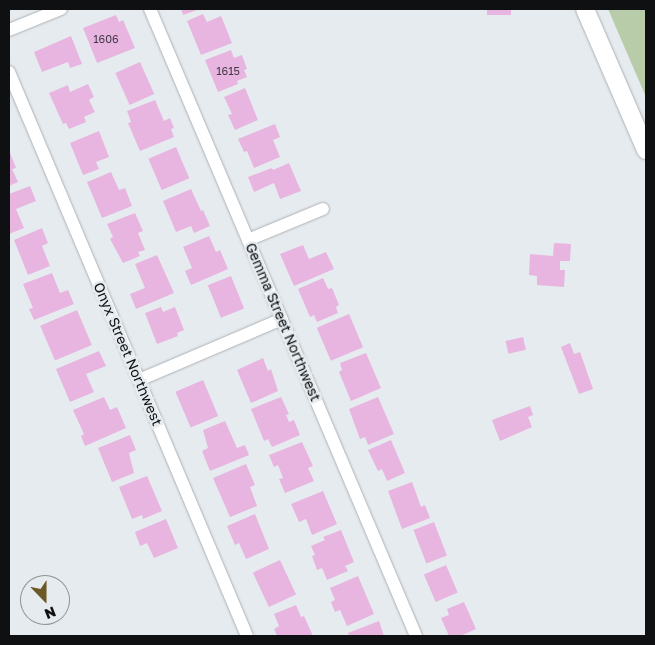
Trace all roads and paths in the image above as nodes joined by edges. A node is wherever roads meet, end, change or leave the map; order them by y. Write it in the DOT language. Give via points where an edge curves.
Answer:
graph roads {
  1 [pos="61,9"];
  2 [pos="150,9"];
  3 [pos="585,9"];
  4 [pos="9,30"];
  5 [pos="9,72"];
  6 [pos="646,150"];
  7 [pos="323,209"];
  8 [pos="248,240"];
  9 [pos="282,319"];
  10 [pos="139,380"];
  11 [pos="247,636"];
  12 [pos="416,636"];
  1 -- 4 [label="street"];
  2 -- 8 [label="street, Gemma Street Northwest"];
  3 -- 6 [label="main road"];
  5 -- 10 [label="street, Onyx Street Northwest"];
  7 -- 8 [label="street"];
  8 -- 9 [label="street, Gemma Street Northwest"];
  9 -- 10 [label="street"];
  9 -- 12 [label="street, Gemma Street Northwest"];
  10 -- 11 [label="street, Onyx Street Northwest"];
}
